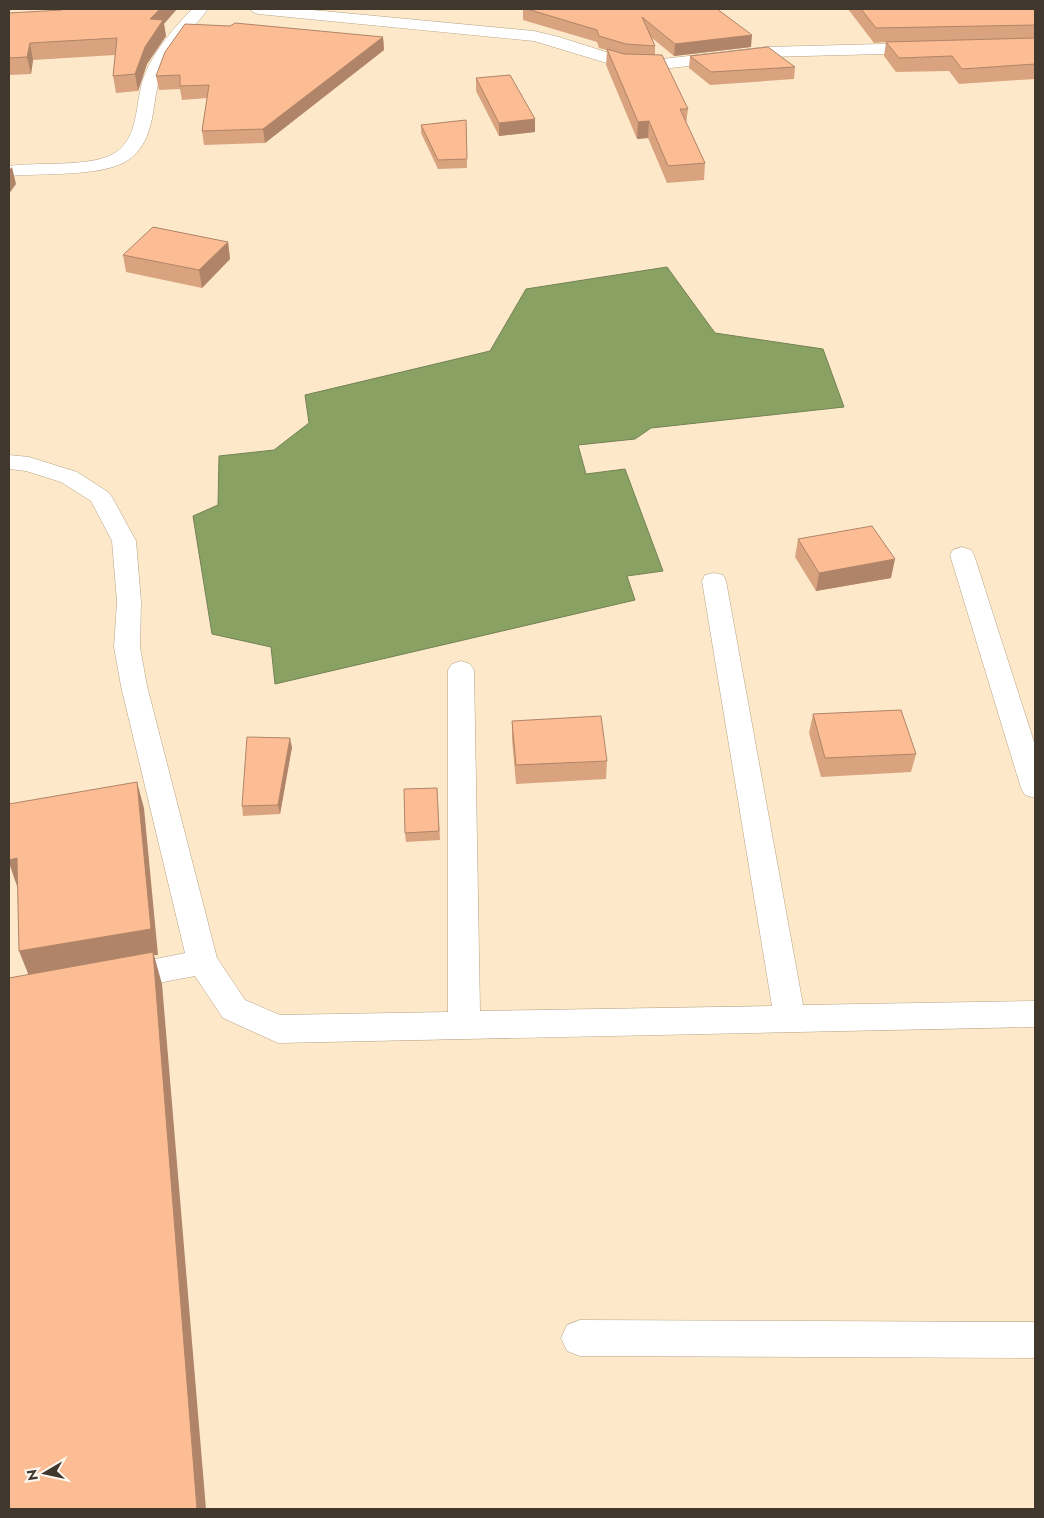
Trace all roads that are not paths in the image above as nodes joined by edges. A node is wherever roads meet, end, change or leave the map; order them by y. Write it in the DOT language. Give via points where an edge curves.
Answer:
graph roads {
  1 [pos="200,9"];
  2 [pos="258,9"];
  3 [pos="330,12"];
  4 [pos="935,48"];
  5 [pos="9,171"];
  6 [pos="9,462"];
  7 [pos="962,555"];
  8 [pos="714,581"];
  9 [pos="461,670"];
  10 [pos="1035,788"];
  11 [pos="203,962"];
  12 [pos="93,982"];
  13 [pos="1035,1014"];
  14 [pos="790,1019"];
  15 [pos="464,1025"];
  16 [pos="580,1338"];
  17 [pos="1035,1340"];
  1 -- 5 [label="street" via="170,42 153,75 134,147 119,159 98,164"];
  2 -- 3 [label="street"];
  3 -- 4 [label="street" via="534,36 623,63 654,65 766,52"];
  6 -- 11 [label="street" via="29,464 69,478 100,497 124,541 129,602 127,647 134,686"];
  7 -- 10 [label="street"];
  8 -- 14 [label="street"];
  9 -- 15 [label="street"];
  11 -- 12 [label="street"];
  11 -- 15 [label="street" via="234,1009 278,1029"];
  13 -- 14 [label="street"];
  14 -- 15 [label="street"];
  16 -- 17 [label="street"];
}
